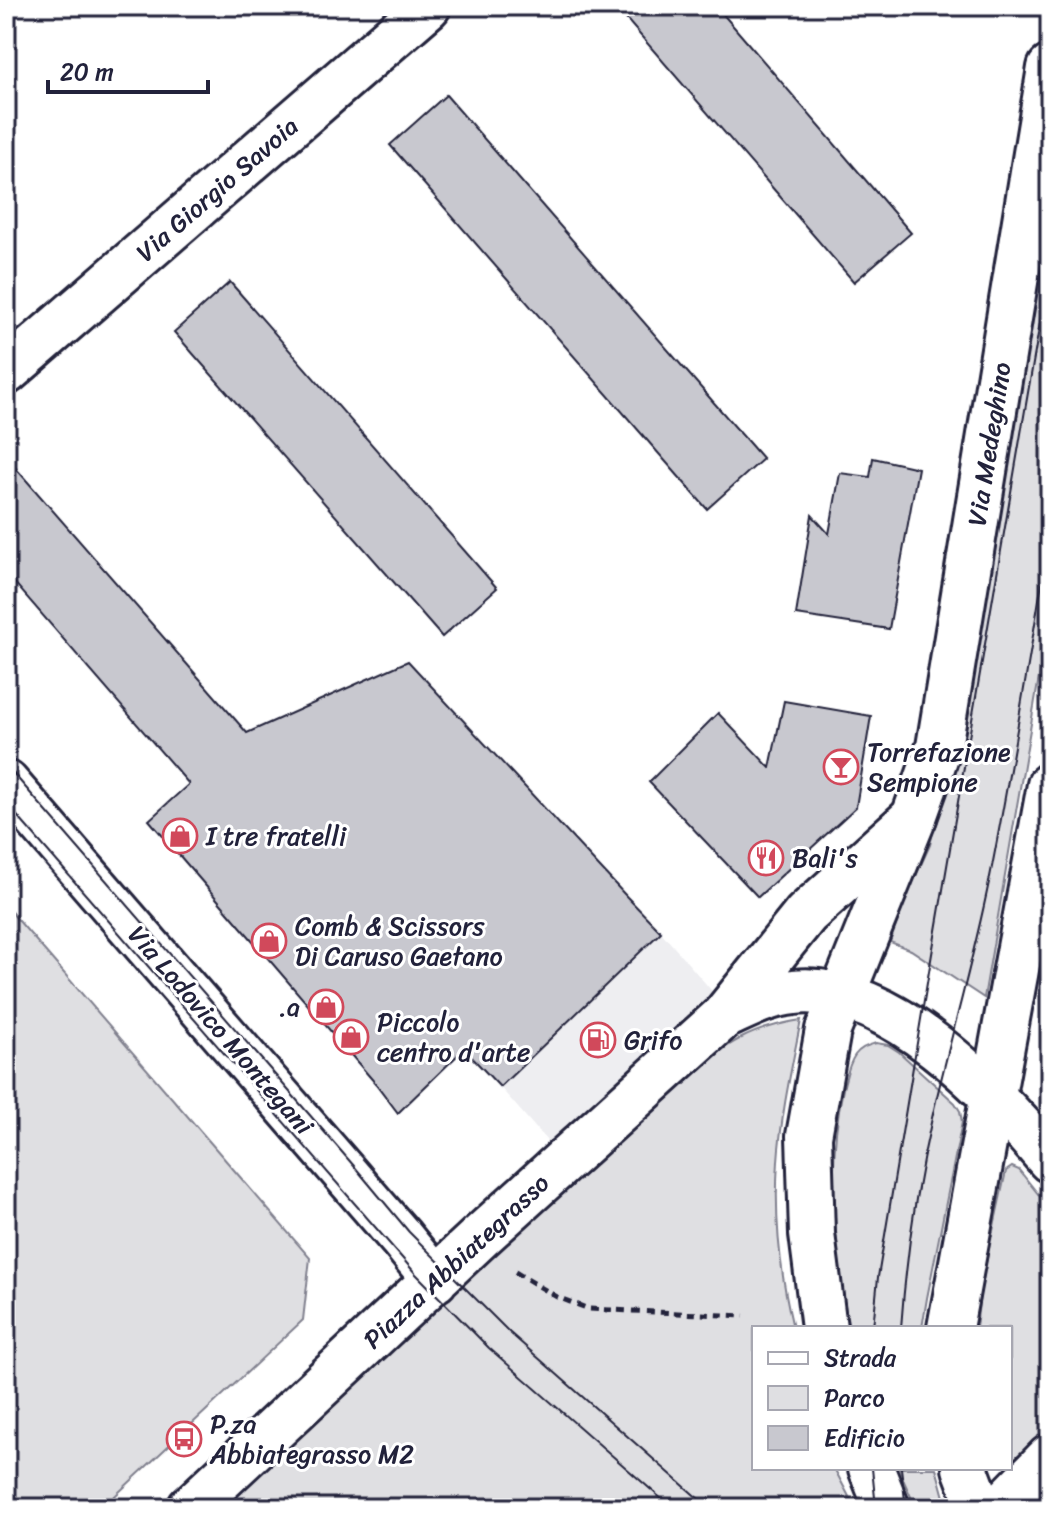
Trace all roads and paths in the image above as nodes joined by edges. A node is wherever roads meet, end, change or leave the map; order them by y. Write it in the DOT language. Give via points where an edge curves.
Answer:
graph roads {
  1 [pos="428,6"];
  2 [pos="1050,68"];
  3 [pos="6,372"];
  4 [pos="6,783"];
  5 [pos="1050,785"];
  6 [pos="914,817"];
  7 [pos="843,996"];
  8 [pos="723,1017"];
  9 [pos="992,1098"];
  10 [pos="1050,1160"];
  11 [pos="510,1267"];
  12 [pos="435,1280"];
  13 [pos="744,1316"];
  14 [pos="824,1326"];
  15 [pos="950,1326"];
  16 [pos="1050,1457"];
  17 [pos="872,1470"];
  18 [pos="966,1470"];
  19 [pos="190,1508"];
  20 [pos="887,1508"];
  21 [pos="980,1508"];
  22 [pos="1000,1508"];
  1 -- 3 [label="street, Via Giorgio Savoia"];
  2 -- 6 [label="street, Via Medeghino" via="939,747"];
  4 -- 12 [label="street, Via Lodovico Montegani"];
  5 -- 9 [label="street"];
  6 -- 7 [label="street"];
  6 -- 8 [label="street, Piazza Abbiategrasso" via="806,914"];
  7 -- 8 [label="street, Piazza Abbiategrasso" via="793,992"];
  7 -- 9 [label="street, Piazza Abbiategrasso" via="919,1034"];
  7 -- 14 [label="street" via="828,1030 809,1136 812,1234"];
  8 -- 12 [label="street, Piazza Abbiategrasso"];
  9 -- 10 [label="street, Piazza Abbiategrasso"];
  9 -- 15 [label="street"];
  11 -- 13 [label="path" via="557,1297 589,1309"];
  12 -- 19 [label="street, Piazza Abbiategrasso"];
  16 -- 22 [label="street"];
  17 -- 20 [label="street"];
  18 -- 21 [label="street"];
}
